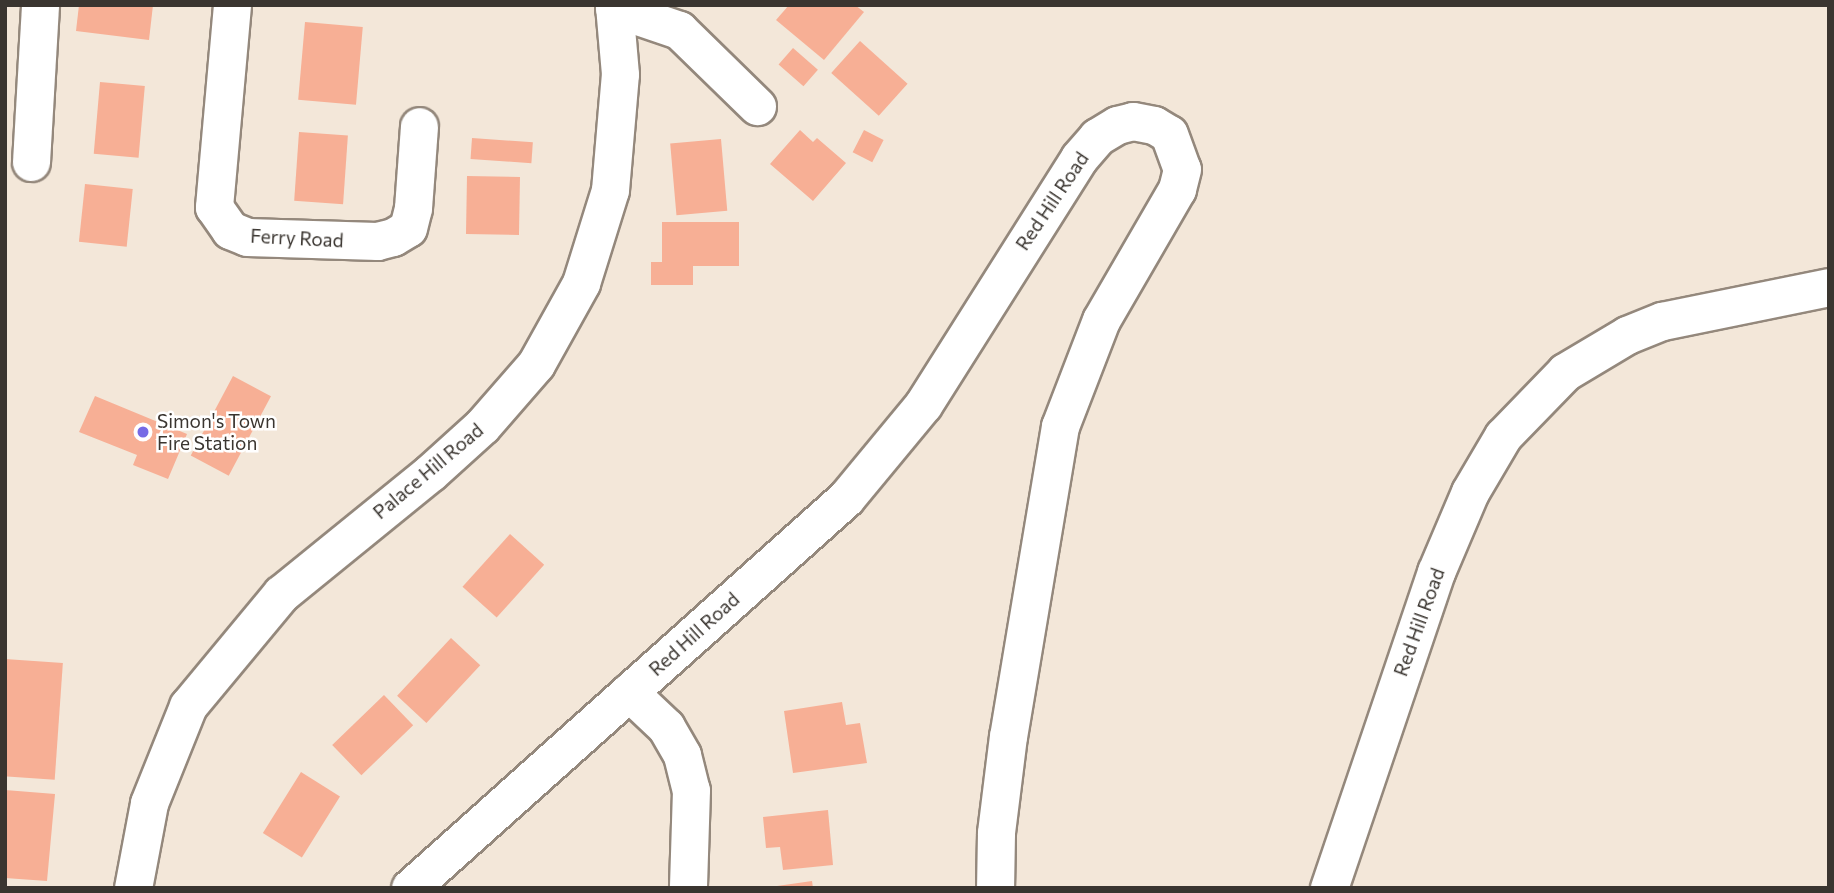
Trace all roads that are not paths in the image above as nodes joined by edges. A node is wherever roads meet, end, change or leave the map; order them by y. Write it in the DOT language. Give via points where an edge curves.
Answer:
graph roads {
  1 [pos="40,5"];
  2 [pos="232,5"];
  3 [pos="614,7"];
  4 [pos="757,106"];
  5 [pos="419,126"];
  6 [pos="31,162"];
  7 [pos="1829,287"];
  8 [pos="629,692"];
  9 [pos="132,888"];
  10 [pos="410,888"];
  11 [pos="688,888"];
  12 [pos="995,888"];
  13 [pos="1329,888"];
  1 -- 6 [label="street"];
  2 -- 5 [label="street, Ferry Road" via="214,206 230,230 247,237 377,241 393,237 408,228 413,208"];
  3 -- 4 [label="street" via="679,30"];
  3 -- 9 [label="street, Palace Hill Road" via="619,114 610,190 580,283 542,353 482,426 281,594 188,706 149,803"];
  7 -- 13 [label="street, Red Hill Road" via="1662,321 1628,335 1564,372 1503,436 1470,492 1436,572"];
  8 -- 10 [label="street, Red Hill Road"];
  8 -- 11 [label="street" via="666,727 682,755 691,790"];
  8 -- 12 [label="street, Red Hill Road" via="846,498 895,443 1059,185 1097,137 1133,121 1161,129 1177,147 1182,169 1177,189 1101,320 1060,426 1008,736 996,833"];
}
